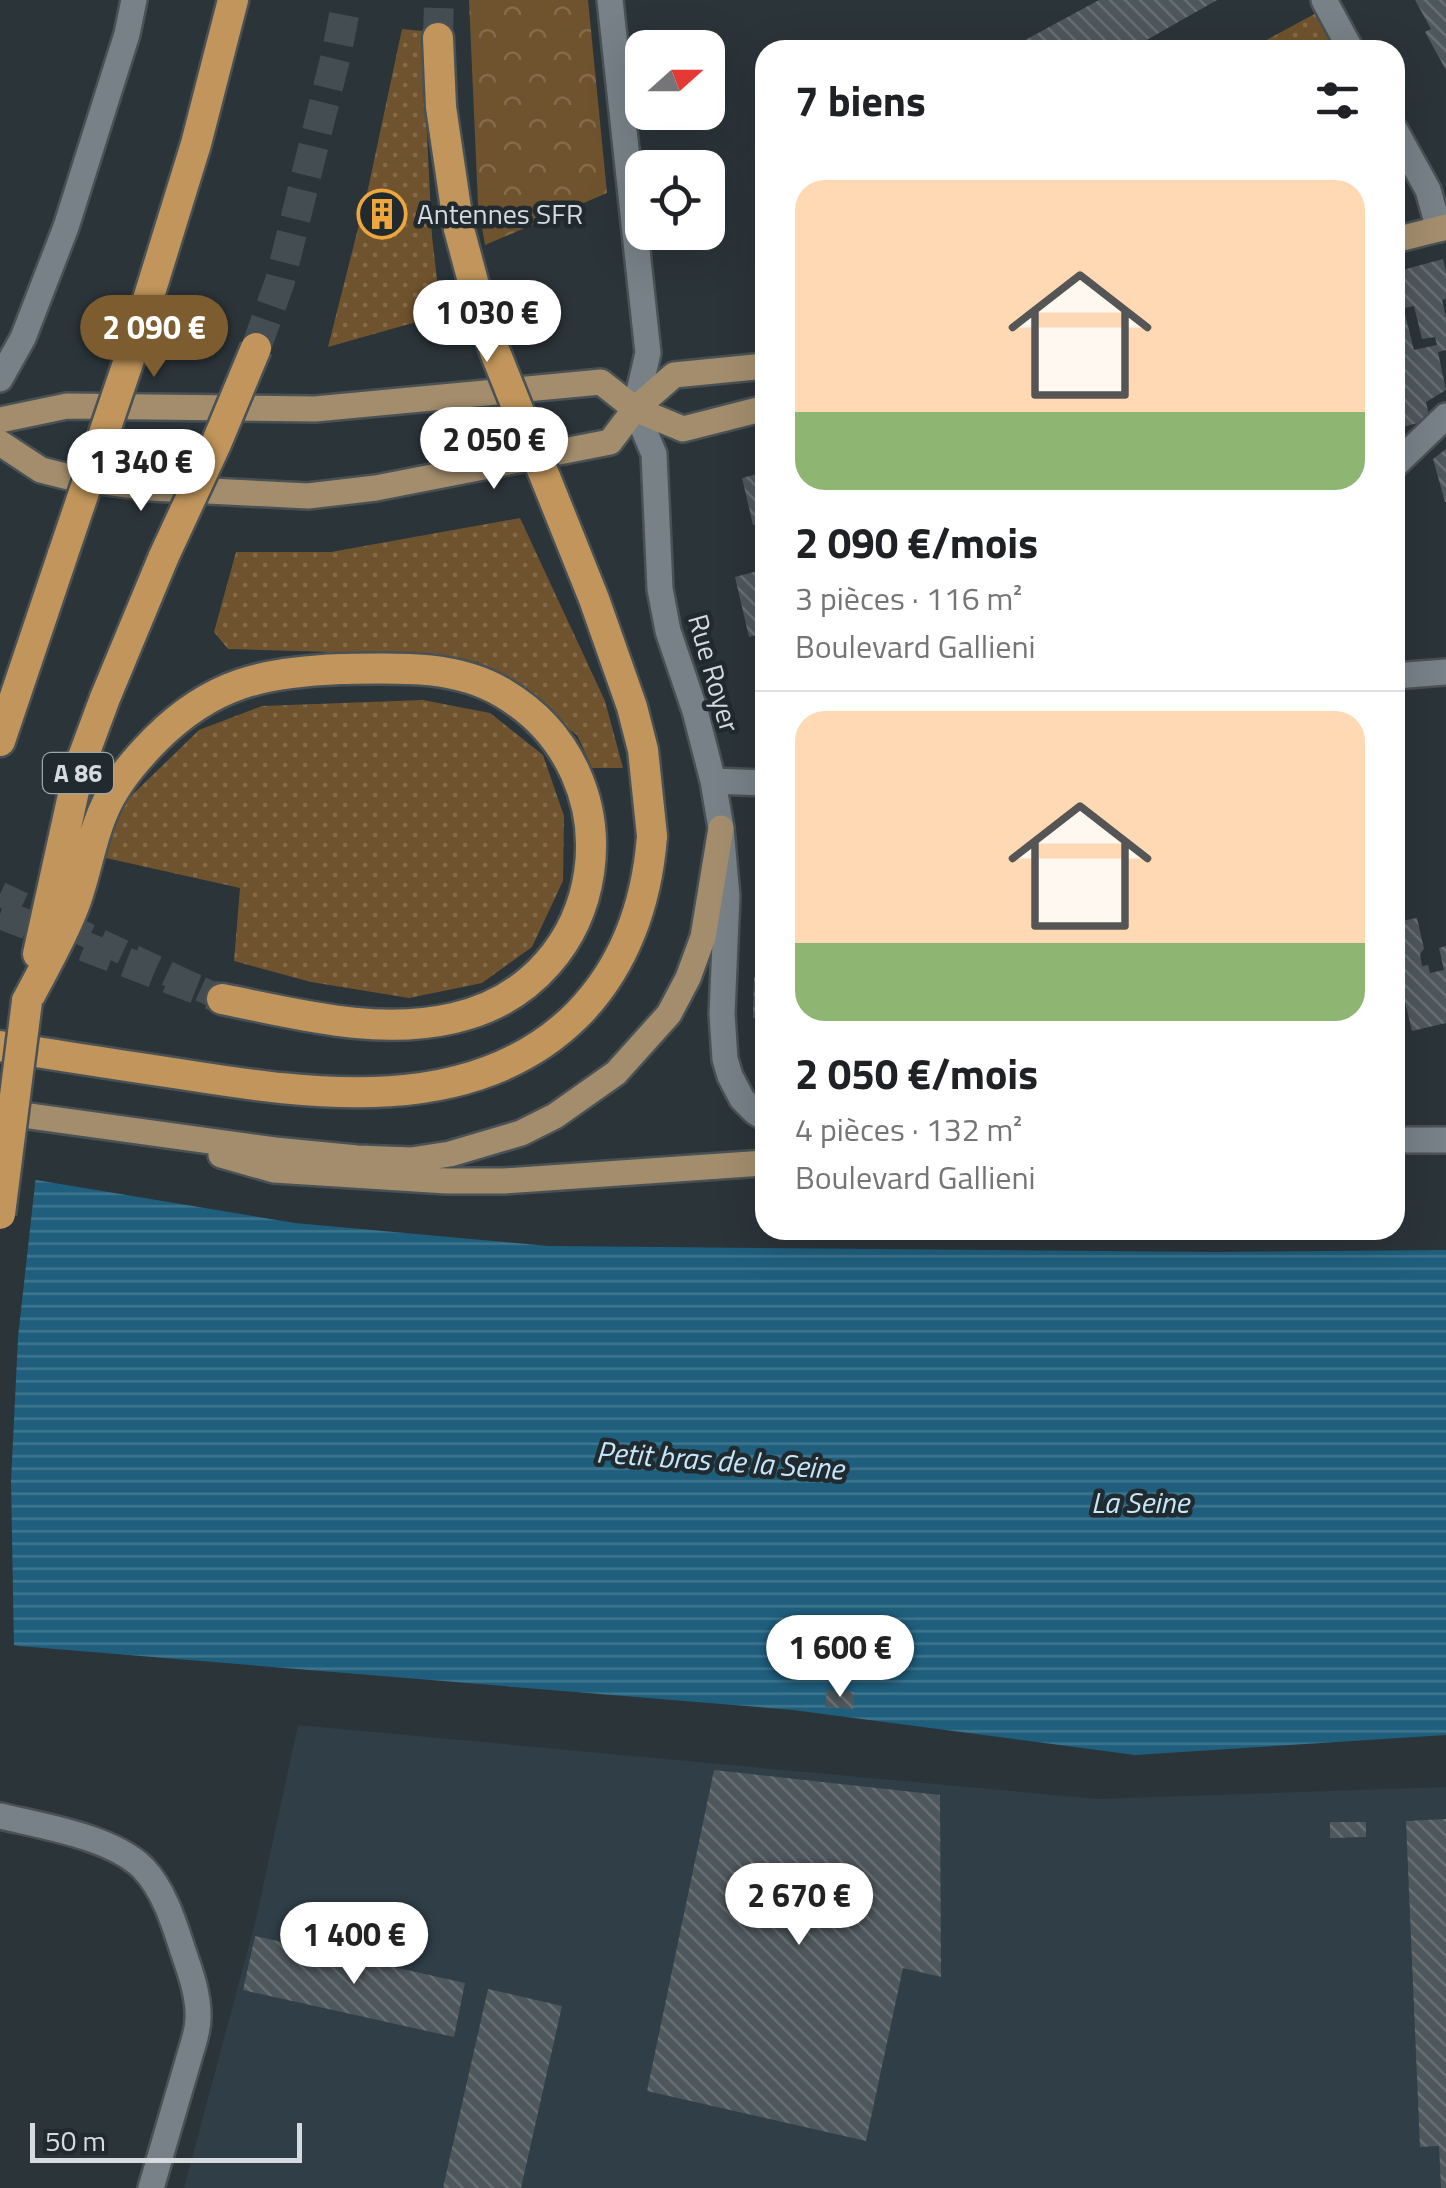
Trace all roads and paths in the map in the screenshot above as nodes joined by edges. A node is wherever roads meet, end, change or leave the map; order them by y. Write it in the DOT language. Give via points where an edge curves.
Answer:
graph roads {
  1 [pos="134,0"];
  2 [pos="233,0"];
  3 [pos="610,0"];
  4 [pos="1324,0"];
  5 [pos="438,38"];
  6 [pos="1346,40"];
  7 [pos="1405,148"];
  8 [pos="1442,228"];
  9 [pos="1405,237"];
  10 [pos="256,348"];
  11 [pos="755,367"];
  12 [pos="0,379"];
  13 [pos="635,408"];
  14 [pos="755,411"];
  15 [pos="1446,416"];
  16 [pos="0,420"];
  17 [pos="0,443"];
  18 [pos="1405,455"];
  19 [pos="1446,672"];
  20 [pos="1405,675"];
  21 [pos="0,741"];
  22 [pos="713,781"];
  23 [pos="755,783"];
  24 [pos="721,828"];
  25 [pos="222,1000"];
  26 [pos="28,1001"];
  27 [pos="0,1046"];
  28 [pos="0,1112"];
  29 [pos="755,1112"];
  30 [pos="134,1131"];
  31 [pos="1405,1140"];
  32 [pos="1446,1140"];
  33 [pos="755,1164"];
  34 [pos="0,1214"];
  35 [pos="0,1816"];
  36 [pos="151,2188"];
  1 -- 12 [label="street" via="66,227"];
  2 -- 21 [label="highway, bridge" via="133,348"];
  3 -- 13 [label="street" via="648,353"];
  4 -- 6 [label="street"];
  5 -- 27 [label="highway, bridge" via="459,228 478,304 600,614 644,750 652,836 631,932 592,999 550,1039 475,1076 404,1091 245,1084"];
  7 -- 8 [label="street"];
  8 -- 9 [label="main road"];
  10 -- 26 [label="highway, A 86, bridge" via="79,768"];
  11 -- 13 [label="main road" via="674,375"];
  13 -- 14 [label="main road" via="683,429"];
  13 -- 16 [label="main road" via="601,382 314,409 68,406"];
  13 -- 17 [label="main road" via="610,442 308,496 68,477 41,470"];
  13 -- 22 [label="street, Rue Royer" via="654,454 662,603"];
  15 -- 18 [label="street"];
  19 -- 20 [label="street"];
  22 -- 23 [label="street"];
  22 -- 24 [label="street, Rue Royer"];
  24 -- 29 [label="street, Rue Royer" via="727,896 724,1048 730,1076"];
  24 -- 30 [label="main road" via="704,937 669,1014 616,1073 555,1116 450,1154 411,1160"];
  25 -- 26 [label="highway" via="398,1026 458,1018 538,974 576,923 590,877 590,833 574,772 544,726 504,693 454,674 319,670 257,678 216,694 158,737 114,791 74,907"];
  26 -- 34 [label="highway, A 86, bridge"];
  28 -- 30 [label="main road"];
  30 -- 33 [label="main road" via="274,1170 448,1181"];
  31 -- 32 [label="street"];
  35 -- 36 [label="street" via="80,1835 122,1854 142,1867 170,1916 198,2018"];
}
